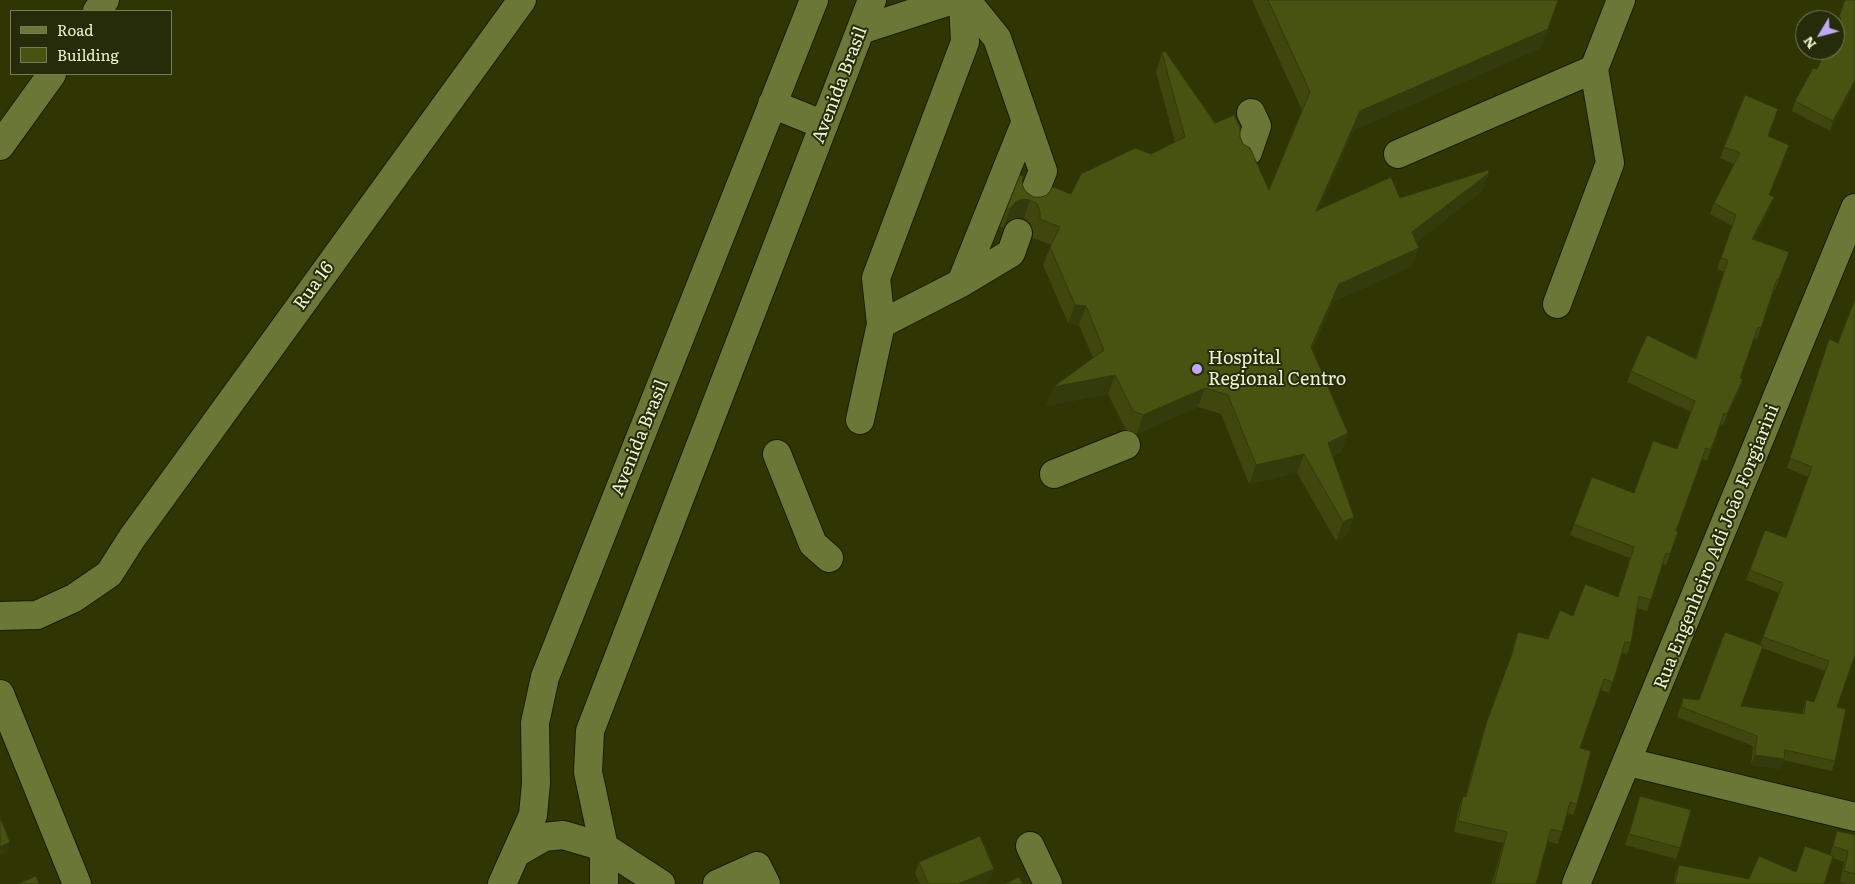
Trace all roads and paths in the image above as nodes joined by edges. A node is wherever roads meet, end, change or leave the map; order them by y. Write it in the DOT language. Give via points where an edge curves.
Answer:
graph roads {
  1 [pos="522,0"];
  2 [pos="814,0"];
  3 [pos="872,0"];
  4 [pos="953,0"];
  5 [pos="964,0"];
  6 [pos="1621,0"];
  7 [pos="861,30"];
  8 [pos="1594,68"];
  9 [pos="51,75"];
  10 [pos="772,104"];
  11 [pos="1251,113"];
  12 [pos="1026,121"];
  13 [pos="824,125"];
  14 [pos="0,146"];
  15 [pos="1248,152"];
  16 [pos="1398,154"];
  17 [pos="1031,201"];
  18 [pos="1855,208"];
  19 [pos="1018,233"];
  20 [pos="960,283"];
  21 [pos="1557,304"];
  22 [pos="881,324"];
  23 [pos="860,420"];
  24 [pos="1126,445"];
  25 [pos="777,454"];
  26 [pos="1054,474"];
  27 [pos="829,558"];
  28 [pos="0,616"];
  29 [pos="0,694"];
  30 [pos="1628,762"];
  31 [pos="1855,817"];
  32 [pos="1030,846"];
  33 [pos="604,847"];
  34 [pos="518,852"];
  35 [pos="762,875"];
  36 [pos="77,884"];
  37 [pos="502,884"];
  38 [pos="604,884"];
  39 [pos="661,884"];
  40 [pos="717,884"];
  41 [pos="1048,884"];
  42 [pos="1576,884"];
  1 -- 28 [label="street, Rua 16" via="109,574 74,598 37,615"];
  2 -- 10 [label="street, Avenida Brasil"];
  3 -- 7 [label="street, Avenida Brasil"];
  4 -- 7 [label="street"];
  5 -- 12 [label="street" via="996,38"];
  5 -- 22 [label="street" via="965,42 876,278"];
  6 -- 8 [label="street"];
  7 -- 13 [label="street, Avenida Brasil"];
  8 -- 16 [label="street"];
  8 -- 21 [label="street" via="1610,163"];
  9 -- 14 [label="street"];
  10 -- 13 [label="street"];
  10 -- 34 [label="street, Avenida Brasil" via="545,677 535,723 533,815"];
  11 -- 15 [label="street" via="1257,126"];
  12 -- 17 [label="street" via="1043,172"];
  12 -- 20 [label="street"];
  13 -- 33 [label="street, Avenida Brasil" via="590,731 588,772"];
  18 -- 30 [label="street, Rua Engenheiro Adi João Forgiarini"];
  19 -- 20 [label="street" via="1011,253"];
  20 -- 22 [label="street"];
  22 -- 23 [label="street"];
  24 -- 26 [label="street"];
  25 -- 27 [label="street" via="813,544"];
  29 -- 36 [label="street"];
  30 -- 31 [label="street"];
  30 -- 42 [label="street, Rua Engenheiro Adi João Forgiarini"];
  32 -- 41 [label="street"];
  33 -- 34 [label="street" via="563,835 544,837"];
  33 -- 38 [label="street, Avenida Brasil"];
  33 -- 39 [label="street"];
  34 -- 37 [label="street, Avenida Brasil"];
  35 -- 40 [label="street"];
}
